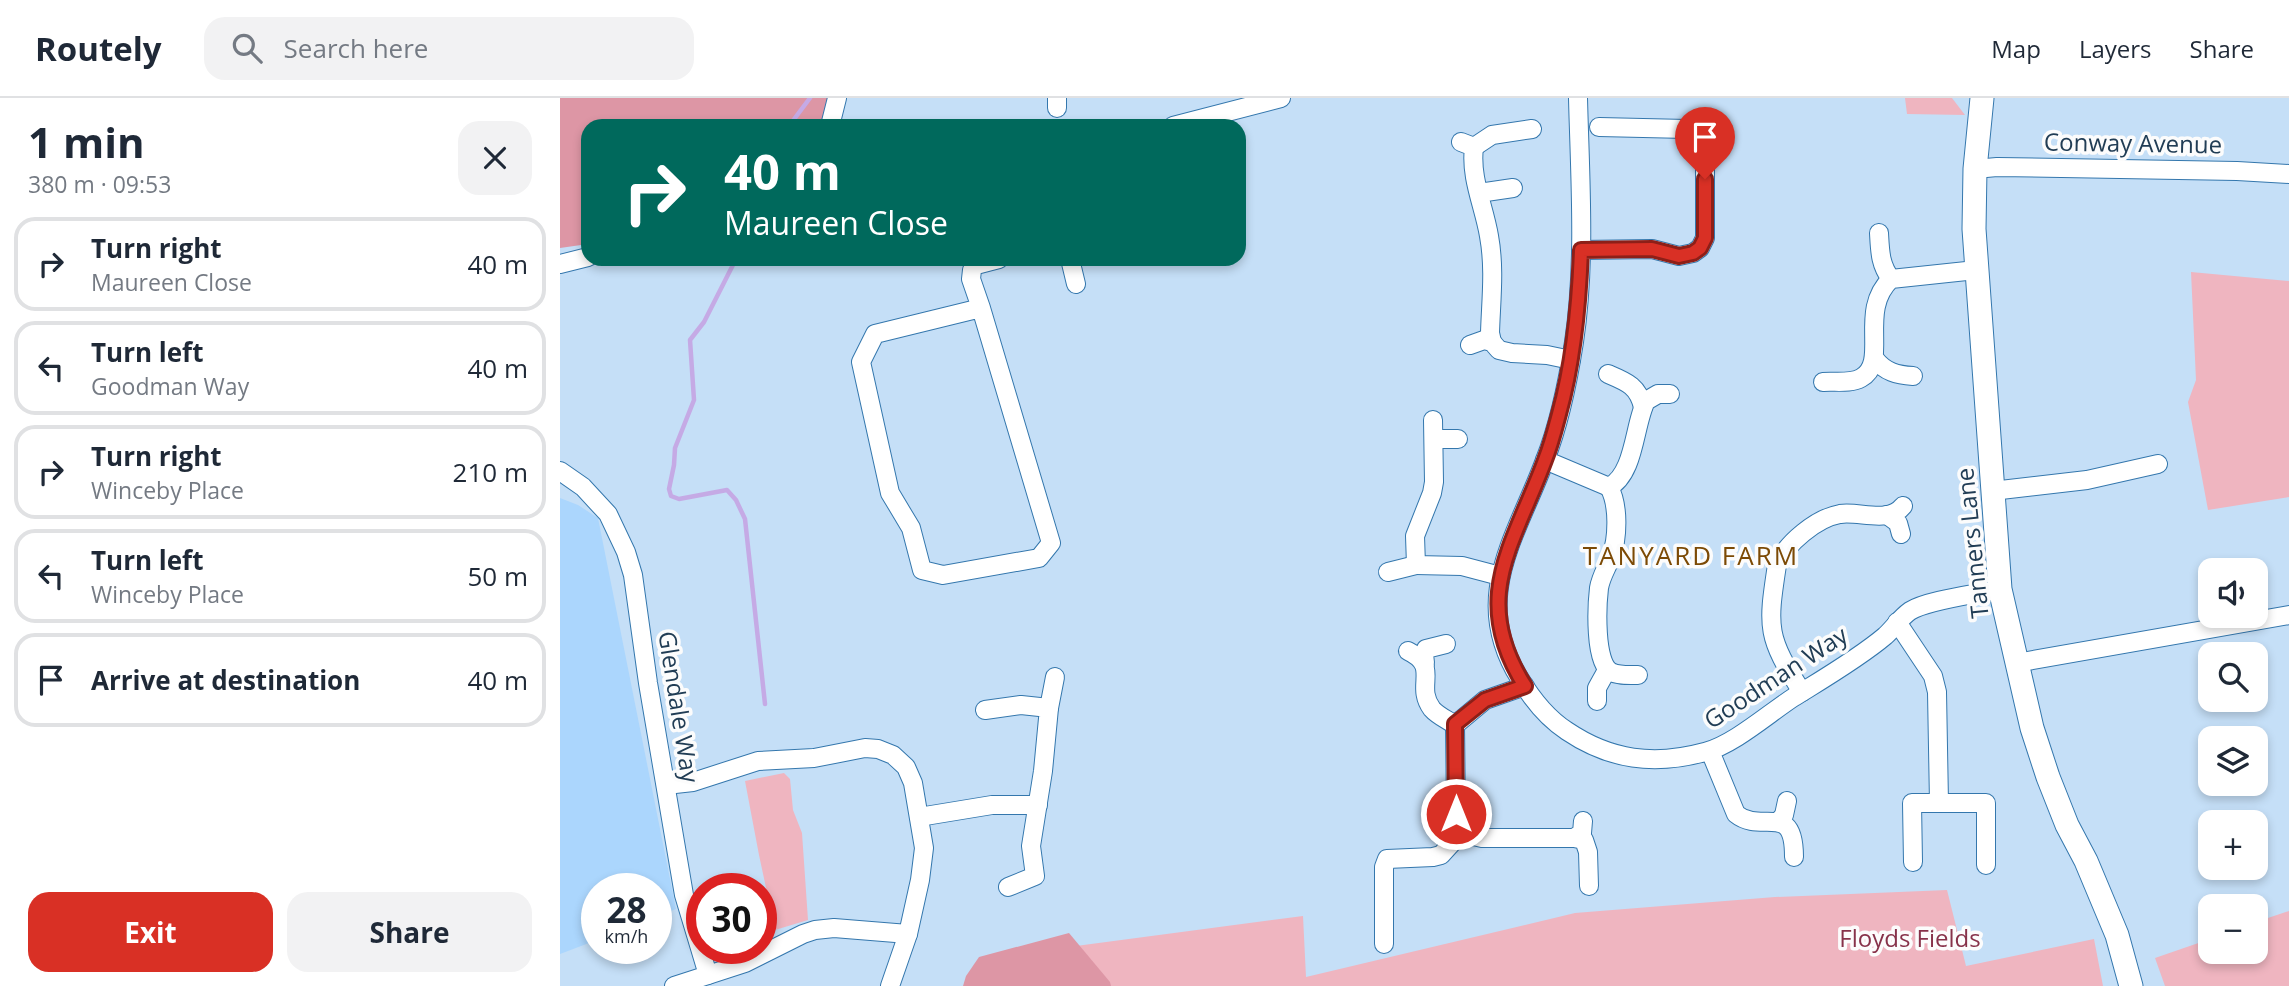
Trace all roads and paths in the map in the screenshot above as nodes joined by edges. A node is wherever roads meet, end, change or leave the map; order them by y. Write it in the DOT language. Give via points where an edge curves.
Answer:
graph roads {
  1 [pos="837,98"];
  2 [pos="1281,98"];
  3 [pos="1578,98"];
  4 [pos="1978,104"];
  5 [pos="832,119"];
  6 [pos="1200,119"];
  7 [pos="1599,127"];
  8 [pos="1532,129"];
  9 [pos="1975,169"];
  10 [pos="2289,174"];
  11 [pos="1513,188"];
  12 [pos="1479,193"];
  13 [pos="1879,233"];
  14 [pos="1581,250"];
  15 [pos="581,259"];
  16 [pos="560,264"];
  17 [pos="975,266"];
  18 [pos="1072,266"];
  19 [pos="1976,270"];
  20 [pos="1891,279"];
  21 [pos="1076,284"];
  22 [pos="981,308"];
  23 [pos="1492,342"];
  24 [pos="1469,345"];
  25 [pos="1875,359"];
  26 [pos="1571,360"];
  27 [pos="1608,374"];
  28 [pos="1913,376"];
  29 [pos="1823,382"];
  30 [pos="1670,394"];
  31 [pos="1643,407"];
  32 [pos="1433,420"];
  33 [pos="1434,439"];
  34 [pos="1458,439"];
  35 [pos="1545,460"];
  36 [pos="2158,464"];
  37 [pos="560,471"];
  38 [pos="1609,487"];
  39 [pos="1992,491"];
  40 [pos="1903,506"];
  41 [pos="1887,515"];
  42 [pos="1901,534"];
  43 [pos="1416,565"];
  44 [pos="1388,572"];
  45 [pos="1500,576"];
  46 [pos="2000,589"];
  47 [pos="2289,615"];
  48 [pos="1897,622"];
  49 [pos="1446,644"];
  50 [pos="1408,651"];
  51 [pos="1425,663"];
  52 [pos="2016,663"];
  53 [pos="1607,670"];
  54 [pos="1638,675"];
  55 [pos="1055,677"];
  56 [pos="1525,686"];
  57 [pos="1802,692"];
  58 [pos="1597,701"];
  59 [pos="1049,708"];
  60 [pos="985,710"];
  61 [pos="1455,724"];
  62 [pos="1710,751"];
  63 [pos="666,785"];
  64 [pos="1787,801"];
  65 [pos="1938,803"];
  66 [pos="1038,805"];
  67 [pos="919,817"];
  68 [pos="1583,821"];
  69 [pos="1779,821"];
  70 [pos="1461,833"];
  71 [pos="1574,838"];
  72 [pos="1794,858"];
  73 [pos="1913,862"];
  74 [pos="1986,865"];
  75 [pos="1589,886"];
  76 [pos="1008,887"];
  77 [pos="908,934"];
  78 [pos="1384,944"];
  79 [pos="708,975"];
  80 [pos="674,986"];
  81 [pos="890,986"];
  82 [pos="2130,986"];
  1 -- 5 [label="street"];
  2 -- 6 [label="street"];
  3 -- 14 [label="street, Goodman Way"];
  4 -- 9 [label="main road, Tanners Lane"];
  7 -- 14 [label="street" via="1687,129 1702,140 1705,238 1693,253 1679,256 1652,249"];
  8 -- 12 [label="street" via="1467,144"];
  9 -- 10 [label="street, Conway Avenue"];
  9 -- 19 [label="main road, Tanners Lane"];
  11 -- 12 [label="street"];
  12 -- 23 [label="street" via="1494,276"];
  13 -- 20 [label="street" via="1880,257"];
  14 -- 26 [label="street, Goodman Way"];
  15 -- 16 [label="street"];
  17 -- 22 [label="street" via="971,279"];
  18 -- 21 [label="street"];
  19 -- 20 [label="street"];
  19 -- 39 [label="main road, Tanners Lane"];
  20 -- 25 [label="street" via="1876,299"];
  22 -- 22 [label="street" via="1051,543 1039,558 943,575 922,570 911,528 890,493 861,362 876,334"];
  23 -- 24 [label="street"];
  23 -- 26 [label="street" via="1511,353"];
  25 -- 28 [label="street" via="1886,370"];
  25 -- 29 [label="street" via="1860,379"];
  26 -- 35 [label="street, Goodman Way"];
  27 -- 31 [label="street" via="1638,391"];
  30 -- 31 [label="street" via="1652,397"];
  31 -- 38 [label="street" via="1626,467"];
  32 -- 33 [label="street"];
  33 -- 34 [label="street"];
  33 -- 43 [label="street" via="1434,482 1415,536"];
  35 -- 38 [label="street"];
  35 -- 45 [label="street, Goodman Way"];
  36 -- 39 [label="street" via="2087,480"];
  37 -- 63 [label="street, Glendale Way" via="608,514 626,552"];
  38 -- 53 [label="street" via="1615,536 1601,578 1599,601 1599,651"];
  39 -- 46 [label="main road, Tanners Lane"];
  40 -- 41 [label="street" via="1896,514"];
  41 -- 42 [label="street" via="1898,523"];
  41 -- 57 [label="street" via="1829,517 1793,541 1780,558 1770,616 1772,638"];
  43 -- 44 [label="street"];
  43 -- 45 [label="street" via="1462,566"];
  45 -- 56 [label="street, Goodman Way" via="1498,611 1503,642"];
  46 -- 48 [label="street, Goodman Way" via="1923,606"];
  46 -- 52 [label="main road, Tanners Lane"];
  47 -- 52 [label="street"];
  48 -- 57 [label="street, Goodman Way" via="1886,635"];
  48 -- 65 [label="street" via="1933,676 1937,692"];
  49 -- 51 [label="street" via="1426,649"];
  50 -- 51 [label="street"];
  51 -- 61 [label="street" via="1430,707"];
  52 -- 82 [label="main road, Tanners Lane" via="2048,777 2117,935"];
  53 -- 54 [label="street"];
  53 -- 58 [label="street" via="1597,688"];
  55 -- 59 [label="street"];
  56 -- 61 [label="street" via="1485,700"];
  56 -- 62 [label="street, Goodman Way" via="1563,729 1625,758 1668,758"];
  57 -- 62 [label="street, Goodman Way"];
  59 -- 60 [label="street" via="1021,705"];
  59 -- 66 [label="street"];
  61 -- 70 [label="street" via="1456,814"];
  62 -- 69 [label="street" via="1736,814 1744,821"];
  63 -- 67 [label="street" via="693,782 758,761 877,749 906,767"];
  63 -- 79 [label="street, Glendale Way" via="686,902"];
  64 -- 69 [label="street"];
  65 -- 73 [label="street" via="1912,803"];
  65 -- 74 [label="street" via="1986,803"];
  66 -- 67 [label="street" via="992,804"];
  66 -- 76 [label="street" via="1031,846 1035,876"];
  67 -- 77 [label="street" via="923,864"];
  68 -- 71 [label="street" via="1582,834"];
  69 -- 72 [label="street" via="1794,842"];
  70 -- 71 [label="street" via="1482,838"];
  70 -- 78 [label="street" via="1441,855 1387,859"];
  71 -- 75 [label="street" via="1584,841 1587,849"];
  77 -- 79 [label="street" via="815,930"];
  77 -- 81 [label="street"];
  79 -- 80 [label="street"];
}
